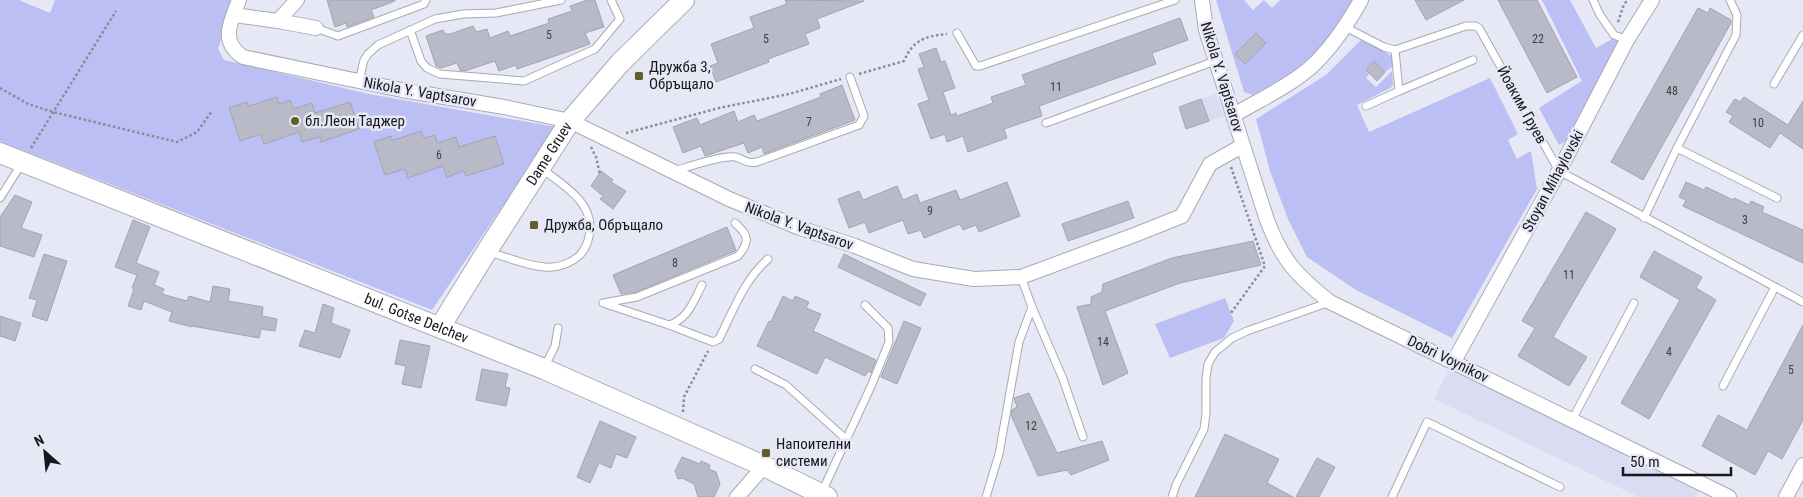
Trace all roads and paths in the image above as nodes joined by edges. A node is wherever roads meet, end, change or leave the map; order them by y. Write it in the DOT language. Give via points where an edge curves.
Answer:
graph roads {
  1 [pos="239,0"];
  2 [pos="298,0"];
  3 [pos="426,0"];
  4 [pos="561,0"];
  5 [pos="611,0"];
  6 [pos="684,0"];
  7 [pos="1175,0"];
  8 [pos="1202,0"];
  9 [pos="1361,0"];
  10 [pos="1593,0"];
  11 [pos="1627,0"];
  12 [pos="1652,0"];
  13 [pos="1730,0"];
  14 [pos="116,11"];
  15 [pos="234,15"];
  16 [pos="278,21"];
  17 [pos="316,28"];
  18 [pos="1345,28"];
  19 [pos="410,30"];
  20 [pos="957,33"];
  21 [pos="1803,35"];
  22 [pos="1620,37"];
  23 [pos="1395,50"];
  24 [pos="1215,60"];
  25 [pos="1473,60"];
  26 [pos="850,77"];
  27 [pos="359,81"];
  28 [pos="1774,84"];
  29 [pos="0,88"];
  30 [pos="1399,91"];
  31 [pos="1366,106"];
  32 [pos="212,111"];
  33 [pos="53,112"];
  34 [pos="1234,115"];
  35 [pos="570,121"];
  36 [pos="1046,122"];
  37 [pos="606,139"];
  38 [pos="1242,146"];
  39 [pos="1677,148"];
  40 [pos="0,154"];
  41 [pos="1227,155"];
  42 [pos="22,162"];
  43 [pos="540,168"];
  44 [pos="673,171"];
  45 [pos="1559,171"];
  46 [pos="0,198"];
  47 [pos="1777,198"];
  48 [pos="1644,218"];
  49 [pos="735,223"];
  50 [pos="487,251"];
  51 [pos="768,259"];
  52 [pos="1021,277"];
  53 [pos="702,285"];
  54 [pos="1775,287"];
  55 [pos="1330,302"];
  56 [pos="1803,302"];
  57 [pos="1634,303"];
  58 [pos="866,305"];
  59 [pos="1032,307"];
  60 [pos="1231,313"];
  61 [pos="668,326"];
  62 [pos="440,327"];
  63 [pos="558,328"];
  64 [pos="713,342"];
  65 [pos="1454,361"];
  66 [pos="544,369"];
  67 [pos="755,369"];
  68 [pos="1722,386"];
  69 [pos="1572,420"];
  70 [pos="686,431"];
  71 [pos="1083,436"];
  72 [pos="847,440"];
  73 [pos="1803,465"];
  74 [pos="764,466"];
  75 [pos="1560,487"];
  76 [pos="824,496"];
  77 [pos="736,497"];
  78 [pos="986,497"];
  79 [pos="1172,497"];
  80 [pos="1392,497"];
  81 [pos="1729,497"];
  82 [pos="1786,497"];
  1 -- 15 [label="street, Nikola Y. Vaptsarov"];
  2 -- 16 [label="street"];
  3 -- 17 [label="lane" via="424,4 338,36"];
  4 -- 19 [label="lane" via="496,13 463,14"];
  5 -- 19 [label="lane" via="620,19 596,49 524,81 440,74 421,61"];
  6 -- 35 [label="main road, Dame Gruev" via="614,70"];
  7 -- 20 [label="lane" via="980,66 976,66"];
  8 -- 24 [label="street, Nikola Y. Vaptsarov"];
  9 -- 18 [label="street"];
  10 -- 22 [label="lane" via="1600,15"];
  11 -- 22 [label="path" via="1622,7"];
  12 -- 22 [label="street, Stoyan Mihaylovski"];
  13 -- 39 [label="lane" via="1737,15 1736,35"];
  14 -- 33 [label="path"];
  15 -- 16 [label="street"];
  15 -- 27 [label="street, Nikola Y. Vaptsarov" via="228,38 230,46 243,57"];
  16 -- 17 [label="street"];
  18 -- 23 [label="lane"];
  18 -- 34 [label="street" via="1310,68"];
  19 -- 27 [label="lane" via="378,45 368,54"];
  20 -- 26 [label="path" via="919,40 908,51 904,61"];
  21 -- 28 [label="lane"];
  22 -- 45 [label="street, Stoyan Mihaylovski"];
  23 -- 30 [label="lane"];
  23 -- 45 [label="lane, Йоаким Груев" via="1466,26 1479,28"];
  24 -- 34 [label="street, Nikola Y. Vaptsarov"];
  24 -- 36 [label="lane"];
  25 -- 30 [label="lane"];
  26 -- 37 [label="path"];
  26 -- 44 [label="lane" via="864,116 859,125 749,164 736,157 719,158"];
  27 -- 35 [label="street, Nikola Y. Vaptsarov"];
  29 -- 33 [label="path" via="28,104"];
  30 -- 31 [label="lane"];
  32 -- 33 [label="path" via="198,132 177,142"];
  33 -- 42 [label="path"];
  34 -- 38 [label="street, Nikola Y. Vaptsarov"];
  35 -- 37 [label="street, Nikola Y. Vaptsarov"];
  35 -- 43 [label="main road, Dame Gruev"];
  37 -- 44 [label="street, Nikola Y. Vaptsarov"];
  38 -- 41 [label="street, Nikola Y. Vaptsarov"];
  38 -- 55 [label="street, Dobri Voynikov" via="1276,244 1288,263"];
  39 -- 47 [label="lane"];
  39 -- 48 [label="lane"];
  40 -- 42 [label="main road, bul. Gotse Delchev"];
  41 -- 52 [label="street, Nikola Y. Vaptsarov" via="1210,164 1182,216"];
  41 -- 60 [label="path" via="1265,266"];
  42 -- 46 [label="lane"];
  42 -- 62 [label="main road, bul. Gotse Delchev"];
  43 -- 50 [label="main road, Dame Gruev"];
  43 -- 50 [label="lane" via="576,195 584,206 590,226 585,249 569,263 544,268"];
  44 -- 52 [label="street, Nikola Y. Vaptsarov" via="729,199 800,228 913,269 974,279"];
  45 -- 48 [label="lane"];
  45 -- 65 [label="street, Stoyan Mihaylovski"];
  48 -- 54 [label="lane"];
  49 -- 61 [label="lane" via="743,230 747,242 738,256 637,297 603,303"];
  50 -- 62 [label="main road, Dame Gruev"];
  51 -- 64 [label="lane" via="747,282 719,339"];
  52 -- 59 [label="lane"];
  53 -- 61 [label="lane" via="686,315"];
  54 -- 56 [label="lane"];
  54 -- 68 [label="lane"];
  55 -- 65 [label="street, Dobri Voynikov"];
  55 -- 79 [label="lane" via="1247,330 1215,352 1208,364 1204,429"];
  57 -- 69 [label="lane"];
  58 -- 72 [label="lane" via="888,328 889,342"];
  59 -- 71 [label="lane"];
  59 -- 78 [label="lane" via="1019,342 999,454"];
  61 -- 64 [label="lane"];
  62 -- 66 [label="main road, bul. Gotse Delchev"];
  63 -- 66 [label="lane" via="552,354"];
  64 -- 70 [label="path" via="684,396"];
  65 -- 69 [label="street, Dobri Voynikov"];
  66 -- 70 [label="main road, bul. Gotse Delchev"];
  67 -- 72 [label="lane" via="786,385"];
  69 -- 81 [label="street, Dobri Voynikov"];
  70 -- 74 [label="main road, bul. Gotse Delchev"];
  72 -- 76 [label="lane"];
  73 -- 82 [label="street"];
  74 -- 76 [label="main road, bul. Gotse Delchev"];
  74 -- 77 [label="street"];
  75 -- 80 [label="lane" via="1427,422"];
}
